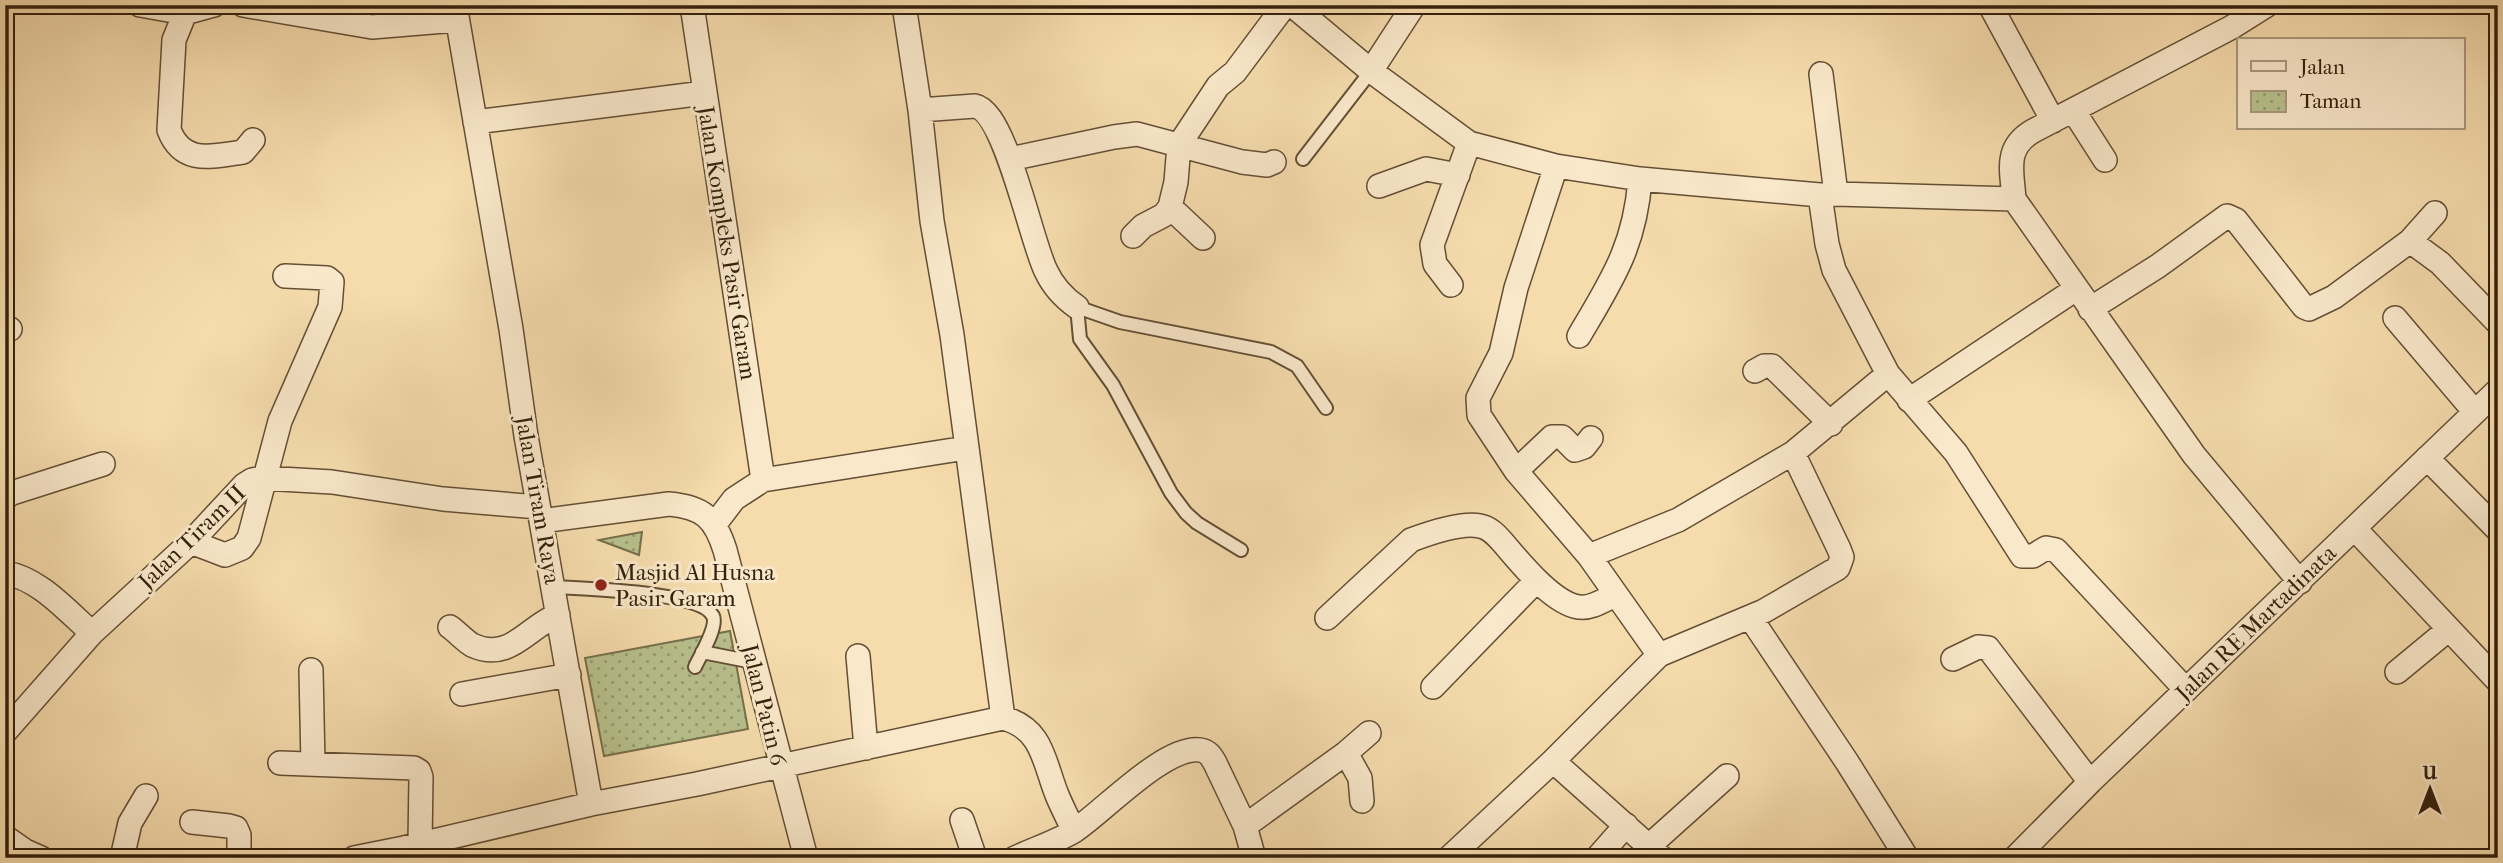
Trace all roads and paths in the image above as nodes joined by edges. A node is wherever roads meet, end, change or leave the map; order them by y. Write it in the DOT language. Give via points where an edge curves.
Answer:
graph roads {
  1 [pos="140,5"];
  2 [pos="214,5"];
  3 [pos="243,5"];
  4 [pos="692,5"];
  5 [pos="904,5"];
  6 [pos="1286,5"];
  7 [pos="1292,5"];
  8 [pos="1414,5"];
  9 [pos="1990,5"];
  10 [pos="2267,5"];
  11 [pos="184,13"];
  12 [pos="456,13"];
  13 [pos="1371,71"];
  14 [pos="1821,74"];
  15 [pos="704,93"];
  16 [pos="920,110"];
  17 [pos="2063,116"];
  18 [pos="475,122"];
  19 [pos="253,140"];
  20 [pos="1469,143"];
  21 [pos="1179,145"];
  22 [pos="1010,159"];
  23 [pos="1303,159"];
  24 [pos="2105,160"];
  25 [pos="1274,162"];
  26 [pos="1556,166"];
  27 [pos="1458,175"];
  28 [pos="1640,179"];
  29 [pos="1379,186"];
  30 [pos="1828,195"];
  31 [pos="2014,199"];
  32 [pos="1170,207"];
  33 [pos="2435,213"];
  34 [pos="1133,236"];
  35 [pos="1203,238"];
  36 [pos="2410,241"];
  37 [pos="285,276"];
  38 [pos="1451,285"];
  39 [pos="2077,289"];
  40 [pos="1077,307"];
  41 [pos="2090,309"];
  42 [pos="2395,318"];
  43 [pos="2498,323"];
  44 [pos="1579,336"];
  45 [pos="1755,370"];
  46 [pos="1888,374"];
  47 [pos="2498,390"];
  48 [pos="1909,400"];
  49 [pos="1326,408"];
  50 [pos="2475,412"];
  51 [pos="1831,424"];
  52 [pos="1591,438"];
  53 [pos="966,448"];
  54 [pos="1793,453"];
  55 [pos="2427,458"];
  56 [pos="103,464"];
  57 [pos="1516,471"];
  58 [pos="263,478"];
  59 [pos="763,480"];
  60 [pos="5,498"];
  61 [pos="734,499"];
  62 [pos="687,506"];
  63 [pos="540,514"];
  64 [pos="715,524"];
  65 [pos="2354,529"];
  66 [pos="2498,530"];
  67 [pos="191,542"];
  68 [pos="1241,550"];
  69 [pos="1589,556"];
  70 [pos="5,573"];
  71 [pos="1536,581"];
  72 [pos="2300,582"];
  73 [pos="553,587"];
  74 [pos="1615,595"];
  75 [pos="558,615"];
  76 [pos="1750,617"];
  77 [pos="1327,618"];
  78 [pos="450,627"];
  79 [pos="2449,629"];
  80 [pos="92,633"];
  81 [pos="702,652"];
  82 [pos="1659,655"];
  83 [pos="858,656"];
  84 [pos="1953,659"];
  85 [pos="753,662"];
  86 [pos="695,667"];
  87 [pos="311,670"];
  88 [pos="2398,672"];
  89 [pos="569,675"];
  90 [pos="2498,681"];
  91 [pos="1433,687"];
  92 [pos="2186,690"];
  93 [pos="462,694"];
  94 [pos="1003,718"];
  95 [pos="5,732"];
  96 [pos="1369,733"];
  97 [pos="866,748"];
  98 [pos="1346,753"];
  99 [pos="1553,761"];
  100 [pos="280,763"];
  101 [pos="313,764"];
  102 [pos="780,765"];
  103 [pos="1727,776"];
  104 [pos="2090,782"];
  105 [pos="146,796"];
  106 [pos="1362,801"];
  107 [pos="591,804"];
  108 [pos="962,820"];
  109 [pos="192,822"];
  110 [pos="1626,825"];
  111 [pos="1245,826"];
  112 [pos="1074,831"];
  113 [pos="5,837"];
  114 [pos="408,850"];
  115 [pos="1656,852"];
  116 [pos="41,858"];
  117 [pos="122,858"];
  118 [pos="239,858"];
  119 [pos="354,858"];
  120 [pos="806,858"];
  121 [pos="975,858"];
  122 [pos="1014,858"];
  123 [pos="1254,858"];
  124 [pos="1449,858"];
  125 [pos="1597,858"];
  126 [pos="1907,858"];
  127 [pos="2015,858"];
  1 -- 11 [label="street"];
  2 -- 11 [label="street"];
  3 -- 12 [label="street" via="372,27"];
  4 -- 15 [label="street, Jalan Kompleks Pasir Garam"];
  5 -- 16 [label="street"];
  6 -- 21 [label="street" via="1235,72 1218,86"];
  7 -- 13 [label="street"];
  8 -- 13 [label="street"];
  9 -- 17 [label="street"];
  10 -- 17 [label="street"];
  11 -- 19 [label="street" via="171,67 169,130 173,140 189,154 203,158 243,152"];
  12 -- 18 [label="street, Jalan Tiram Raya"];
  13 -- 20 [label="street"];
  13 -- 23 [label="lane"];
  14 -- 30 [label="street"];
  15 -- 18 [label="street"];
  15 -- 59 [label="street, Jalan Kompleks Pasir Garam"];
  16 -- 22 [label="street" via="980,107 991,119"];
  16 -- 53 [label="street"];
  17 -- 24 [label="street"];
  17 -- 31 [label="street" via="2024,136 2013,150"];
  18 -- 63 [label="street, Jalan Tiram Raya"];
  20 -- 26 [label="street"];
  20 -- 27 [label="street"];
  21 -- 22 [label="street" via="1137,134"];
  21 -- 25 [label="street" via="1242,162"];
  21 -- 32 [label="street"];
  22 -- 40 [label="street" via="1045,271 1062,296"];
  26 -- 28 [label="street"];
  26 -- 57 [label="street" via="1516,288 1502,353 1478,398 1479,415"];
  27 -- 29 [label="street" via="1426,169"];
  27 -- 38 [label="street" via="1432,245 1436,264"];
  28 -- 30 [label="street"];
  28 -- 44 [label="street" via="1632,233 1620,266"];
  30 -- 31 [label="street"];
  30 -- 46 [label="street" via="1827,244 1834,270"];
  31 -- 39 [label="street"];
  32 -- 34 [label="street"];
  32 -- 35 [label="street"];
  33 -- 36 [label="street"];
  36 -- 41 [label="street" via="2334,297 2309,309 2236,220 2227,216"];
  36 -- 43 [label="street" via="2440,263"];
  37 -- 58 [label="street" via="327,278 333,291 280,422"];
  39 -- 41 [label="street"];
  39 -- 48 [label="street"];
  40 -- 49 [label="lane" via="1120,323 1271,352 1297,366"];
  40 -- 68 [label="lane" via="1080,339 1112,385 1171,493 1198,523"];
  41 -- 72 [label="street" via="2194,455"];
  42 -- 50 [label="street"];
  45 -- 51 [label="street" via="1772,366"];
  46 -- 48 [label="street"];
  46 -- 51 [label="street"];
  47 -- 50 [label="street, Jalan RE Martadinata"];
  48 -- 92 [label="street" via="1956,453 2022,556 2046,548 2056,550"];
  50 -- 55 [label="street, Jalan RE Martadinata"];
  51 -- 54 [label="street"];
  52 -- 57 [label="street" via="1576,450 1562,437 1552,437"];
  53 -- 59 [label="street"];
  53 -- 94 [label="street"];
  54 -- 69 [label="street" via="1678,520"];
  54 -- 76 [label="street" via="1842,562"];
  55 -- 65 [label="street, Jalan RE Martadinata"];
  55 -- 66 [label="street"];
  56 -- 60 [label="street"];
  57 -- 69 [label="street"];
  58 -- 63 [label="street, Jalan Tiram II" via="332,482"];
  58 -- 67 [label="street, Jalan Tiram II" via="244,485"];
  58 -- 67 [label="street" via="243,548 225,555"];
  59 -- 61 [label="street"];
  61 -- 62 [label="street"];
  61 -- 64 [label="street"];
  62 -- 63 [label="street"];
  62 -- 64 [label="street"];
  63 -- 73 [label="street, Jalan Tiram Raya"];
  64 -- 85 [label="street, Jalan Patin 6"];
  65 -- 72 [label="street, Jalan RE Martadinata"];
  65 -- 79 [label="street"];
  67 -- 80 [label="street, Jalan Tiram II"];
  69 -- 74 [label="street"];
  70 -- 80 [label="street" via="32,582"];
  71 -- 74 [label="street" via="1580,607"];
  71 -- 77 [label="street" via="1494,533 1468,526 1411,540"];
  71 -- 91 [label="street"];
  72 -- 92 [label="street, Jalan RE Martadinata"];
  73 -- 75 [label="street, Jalan Tiram Raya"];
  73 -- 81 [label="lane" via="667,596 707,610 714,625"];
  74 -- 82 [label="street"];
  75 -- 78 [label="street" via="505,649 472,645"];
  75 -- 89 [label="street, Jalan Tiram Raya"];
  76 -- 82 [label="street"];
  76 -- 126 [label="street"];
  79 -- 88 [label="street"];
  79 -- 90 [label="street"];
  80 -- 95 [label="street, Jalan Tiram II"];
  81 -- 85 [label="lane"];
  81 -- 86 [label="lane"];
  82 -- 99 [label="street"];
  83 -- 97 [label="street"];
  84 -- 104 [label="street" via="1978,647 1988,648"];
  85 -- 102 [label="street, Jalan Patin 6"];
  87 -- 101 [label="street"];
  89 -- 93 [label="street"];
  89 -- 107 [label="street, Jalan Tiram Raya"];
  92 -- 104 [label="street, Jalan RE Martadinata"];
  94 -- 97 [label="street"];
  94 -- 112 [label="street" via="1023,725 1033,736"];
  96 -- 98 [label="street"];
  97 -- 102 [label="street"];
  98 -- 106 [label="street" via="1360,778"];
  98 -- 111 [label="street"];
  99 -- 110 [label="street"];
  99 -- 124 [label="street"];
  100 -- 101 [label="street"];
  101 -- 114 [label="street" via="419,771"];
  102 -- 107 [label="street"];
  102 -- 120 [label="street, Jalan Patin 6"];
  103 -- 115 [label="street"];
  104 -- 127 [label="street, Jalan RE Martadinata"];
  105 -- 117 [label="street" via="130,823"];
  107 -- 114 [label="street"];
  108 -- 121 [label="street"];
  109 -- 118 [label="street" via="236,828"];
  110 -- 115 [label="street"];
  110 -- 125 [label="street"];
  111 -- 112 [label="street" via="1210,754 1189,750 1135,781"];
  111 -- 123 [label="street"];
  112 -- 122 [label="street"];
  113 -- 116 [label="street"];
  114 -- 119 [label="street"];
}
